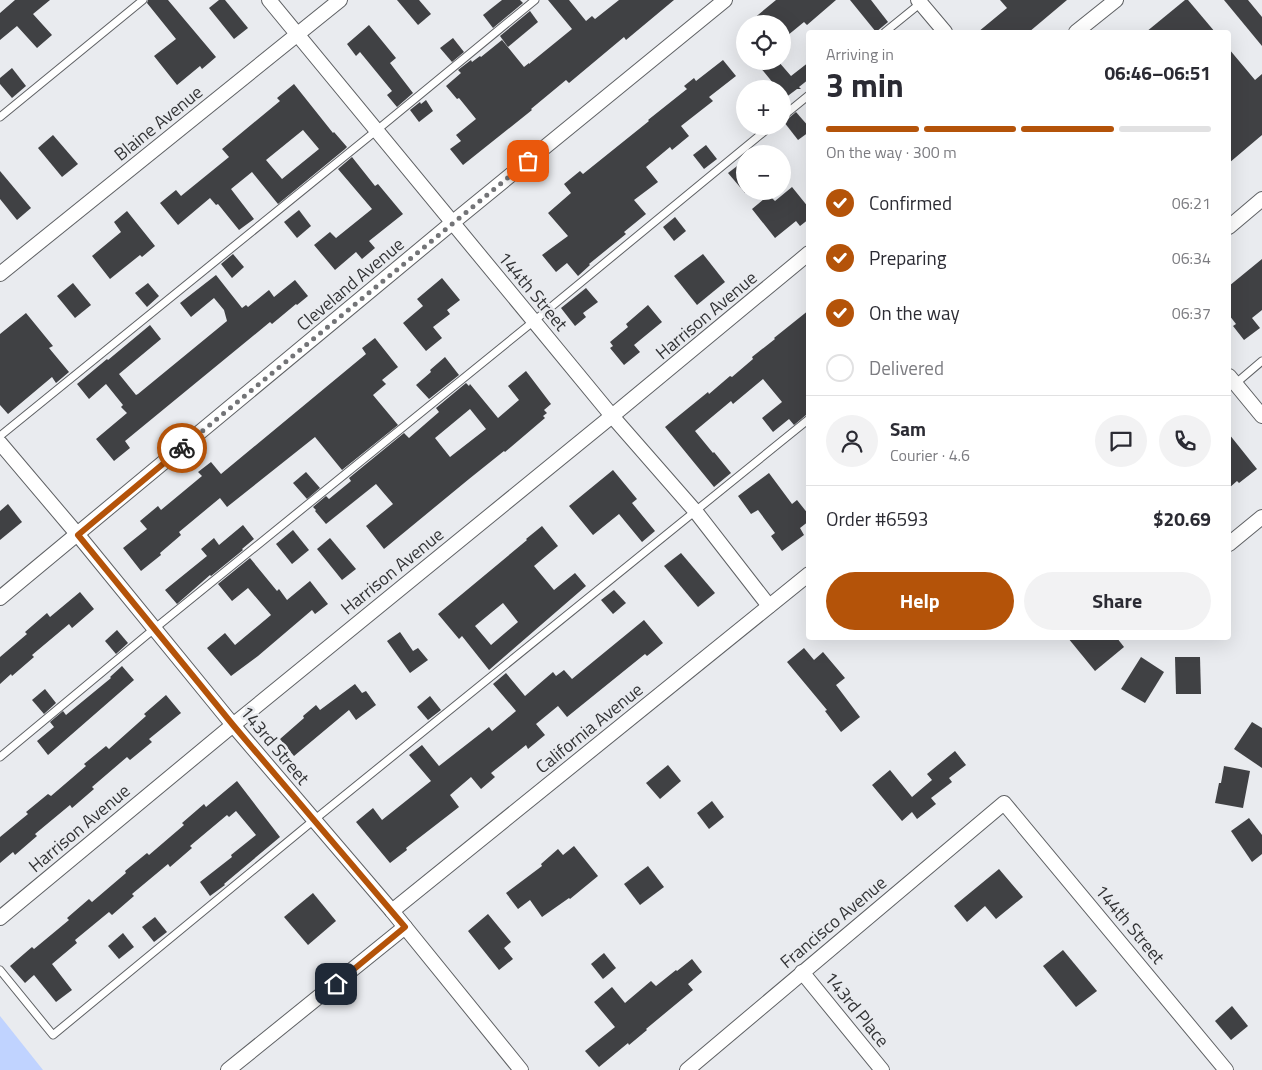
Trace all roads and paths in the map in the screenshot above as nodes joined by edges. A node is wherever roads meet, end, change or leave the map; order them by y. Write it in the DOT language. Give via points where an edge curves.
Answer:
graph roads {
  1 [pos="143,0"];
  2 [pos="269,0"];
  3 [pos="340,0"];
  4 [pos="535,0"];
  5 [pos="725,0"];
  6 [pos="1116,0"];
  7 [pos="921,1"];
  8 [pos="887,30"];
  9 [pos="943,30"];
  10 [pos="1078,30"];
  11 [pos="298,35"];
  12 [pos="806,97"];
  13 [pos="791,110"];
  14 [pos="0,117"];
  15 [pos="376,130"];
  16 [pos="760,135"];
  17 [pos="1262,199"];
  18 [pos="452,223"];
  19 [pos="1231,225"];
  20 [pos="806,255"];
  21 [pos="0,274"];
  22 [pos="534,321"];
  23 [pos="1262,361"];
  24 [pos="1232,380"];
  25 [pos="612,416"];
  26 [pos="1262,416"];
  27 [pos="806,421"];
  28 [pos="0,436"];
  29 [pos="0,443"];
  30 [pos="696,512"];
  31 [pos="1262,517"];
  32 [pos="78,535"];
  33 [pos="1231,542"];
  34 [pos="806,576"];
  35 [pos="0,598"];
  36 [pos="769,606"];
  37 [pos="154,628"];
  38 [pos="233,725"];
  39 [pos="0,757"];
  40 [pos="1004,802"];
  41 [pos="314,820"];
  42 [pos="392,911"];
  43 [pos="0,918"];
  44 [pos="405,927"];
  45 [pos="0,970"];
  46 [pos="802,972"];
  47 [pos="228,1070"];
  48 [pos="522,1070"];
  49 [pos="687,1070"];
  50 [pos="882,1070"];
  51 [pos="1226,1070"];
  1 -- 14 [label="lane"];
  2 -- 11 [label="street, 144th Street"];
  3 -- 11 [label="street, Blaine Avenue"];
  4 -- 15 [label="lane"];
  5 -- 18 [label="street, Cleveland Avenue"];
  6 -- 10 [label="street"];
  7 -- 8 [label="lane"];
  7 -- 9 [label="street"];
  11 -- 15 [label="street, 144th Street"];
  11 -- 21 [label="street, Blaine Avenue"];
  12 -- 13 [label="lane"];
  15 -- 18 [label="street, 144th Street"];
  15 -- 28 [label="lane"];
  16 -- 22 [label="lane"];
  17 -- 19 [label="street"];
  18 -- 22 [label="street, 144th Street"];
  18 -- 32 [label="street, Cleveland Avenue"];
  20 -- 25 [label="street, Harrison Avenue"];
  22 -- 25 [label="street, 144th Street"];
  22 -- 37 [label="lane"];
  23 -- 24 [label="lane"];
  24 -- 26 [label="street"];
  25 -- 30 [label="street, 144th Street"];
  25 -- 38 [label="street, Harrison Avenue"];
  27 -- 30 [label="lane"];
  29 -- 32 [label="street, 143rd Street"];
  30 -- 36 [label="street, 144th Street"];
  30 -- 41 [label="lane"];
  31 -- 33 [label="street"];
  32 -- 35 [label="street, Cleveland Avenue"];
  32 -- 37 [label="street, 143rd Street"];
  34 -- 36 [label="street, California Avenue"];
  36 -- 42 [label="street, California Avenue"];
  37 -- 38 [label="street, 143rd Street"];
  37 -- 39 [label="lane"];
  38 -- 41 [label="street, 143rd Street"];
  38 -- 43 [label="street, Harrison Avenue"];
  40 -- 46 [label="street, Francisco Avenue"];
  40 -- 51 [label="street, 144th Street"];
  41 -- 42 [label="street, 143rd Street"];
  41 -- 45 [label="lane" via="53,1035"];
  42 -- 44 [label="street, 143rd Street"];
  44 -- 47 [label="street"];
  44 -- 48 [label="street, 143rd Street"];
  46 -- 49 [label="street, Francisco Avenue"];
  46 -- 50 [label="street, 143rd Place"];
}
